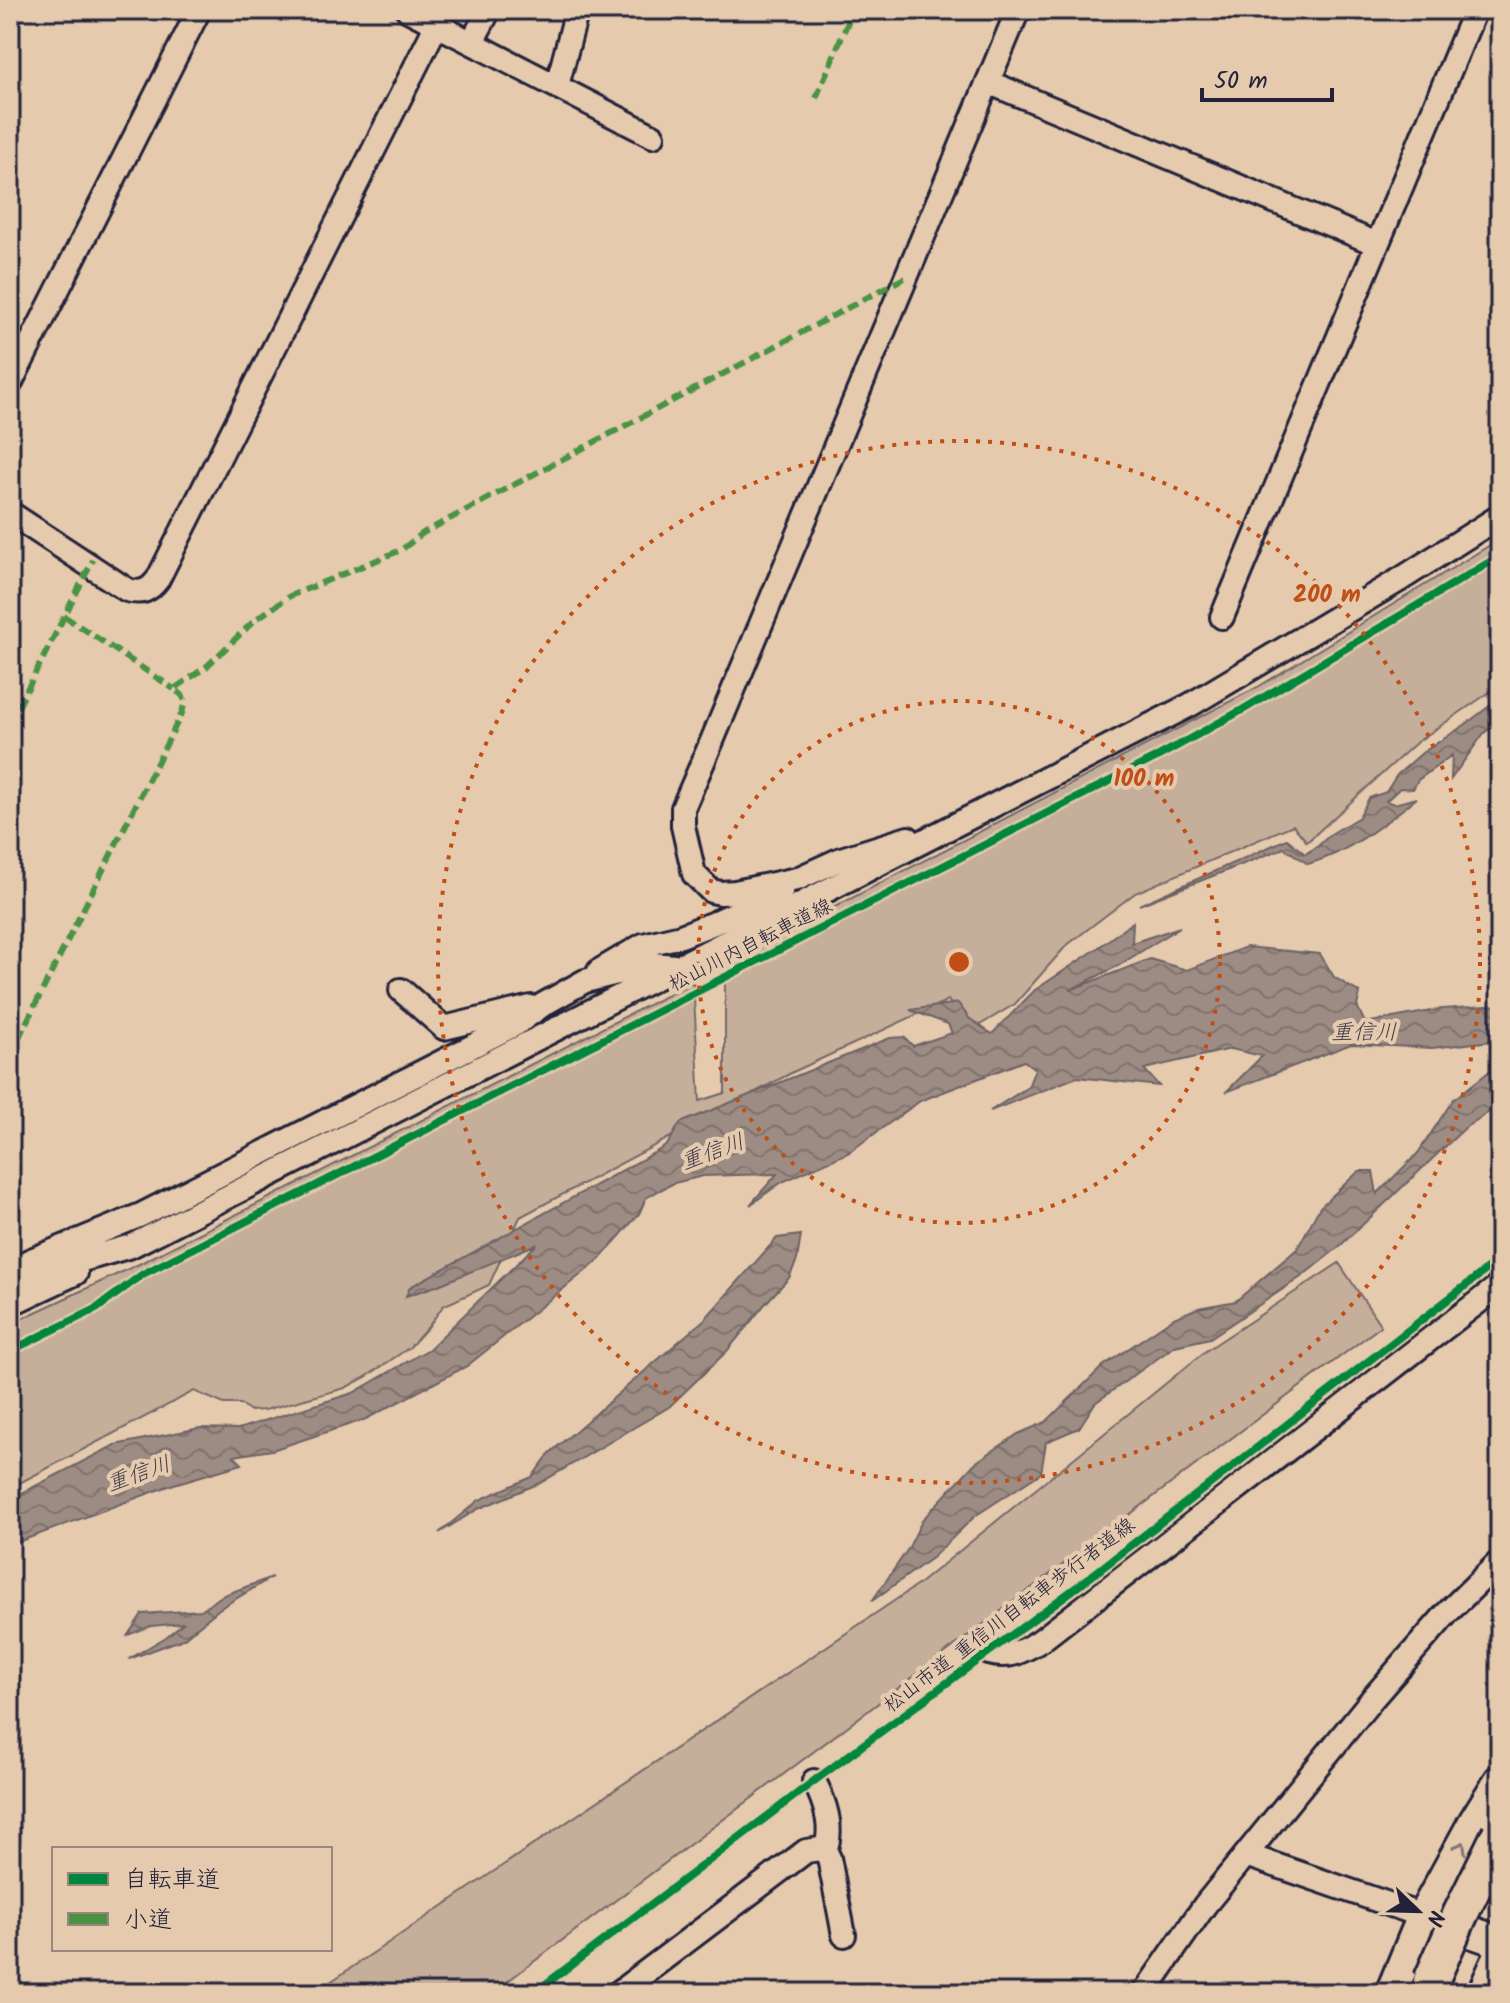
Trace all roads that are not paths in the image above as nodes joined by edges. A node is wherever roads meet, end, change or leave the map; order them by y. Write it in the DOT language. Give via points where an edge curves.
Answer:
graph roads {
  1 [pos="199,10"];
  2 [pos="408,10"];
  3 [pos="489,10"];
  4 [pos="577,10"];
  5 [pos="1018,10"];
  6 [pos="1475,10"];
  7 [pos="437,24"];
  8 [pos="472,42"];
  9 [pos="988,82"];
  10 [pos="557,86"];
  11 [pos="653,136"];
  12 [pos="1377,244"];
  13 [pos="10,384"];
  14 [pos="10,513"];
  15 [pos="1500,516"];
  16 [pos="1222,617"];
  17 [pos="936,835"];
  18 [pos="797,879"];
  19 [pos="679,966"];
  20 [pos="585,981"];
  21 [pos="401,990"];
  22 [pos="544,1004"];
  23 [pos="131,1246"];
  24 [pos="10,1278"];
  25 [pos="1500,1285"];
  26 [pos="10,1304"];
  27 [pos="1500,1561"];
  28 [pos="989,1653"];
  29 [pos="1500,1780"];
  30 [pos="814,1781"];
  31 [pos="1500,1833"];
  32 [pos="825,1851"];
  33 [pos="1246,1855"];
  34 [pos="1423,1916"];
  35 [pos="844,1935"];
  36 [pos="1500,1942"];
  37 [pos="1500,1955"];
  38 [pos="1431,1981"];
  39 [pos="618,1993"];
  40 [pos="1144,1993"];
  41 [pos="1391,1993"];
  42 [pos="1483,1993"];
  1 -- 13 [label="street"];
  2 -- 7 [label="street"];
  3 -- 8 [label="street"];
  4 -- 10 [label="street"];
  5 -- 9 [label="street"];
  6 -- 12 [label="street"];
  7 -- 8 [label="street"];
  7 -- 14 [label="street" via="151,588 127,590"];
  8 -- 10 [label="street"];
  9 -- 12 [label="street"];
  9 -- 18 [label="street" via="683,808 694,874 711,891 735,892"];
  10 -- 11 [label="street"];
  12 -- 16 [label="street"];
  15 -- 17 [label="street" via="1190,705"];
  17 -- 18 [label="street" via="903,839"];
  17 -- 19 [label="street"];
  18 -- 20 [label="street" via="714,923 643,945"];
  19 -- 20 [label="street" via="653,964"];
  19 -- 23 [label="street"];
  20 -- 22 [label="street"];
  21 -- 22 [label="street" via="444,1028"];
  22 -- 24 [label="street" via="516,1024 155,1208 29,1261"];
  23 -- 24 [label="street"];
  23 -- 26 [label="street"];
  25 -- 28 [label="street" via="1057,1629 1010,1655"];
  27 -- 33 [label="street" via="1404,1661"];
  34 -- 29 [label="main road, one-way"];
  30 -- 32 [label="street" via="829,1832"];
  31 -- 38 [label="highway, bridge"];
  32 -- 35 [label="street"];
  32 -- 39 [label="street" via="806,1851"];
  33 -- 34 [label="street"];
  33 -- 40 [label="street"];
  34 -- 36 [label="main road"];
  34 -- 41 [label="main road"];
  37 -- 42 [label="main road"];
}
